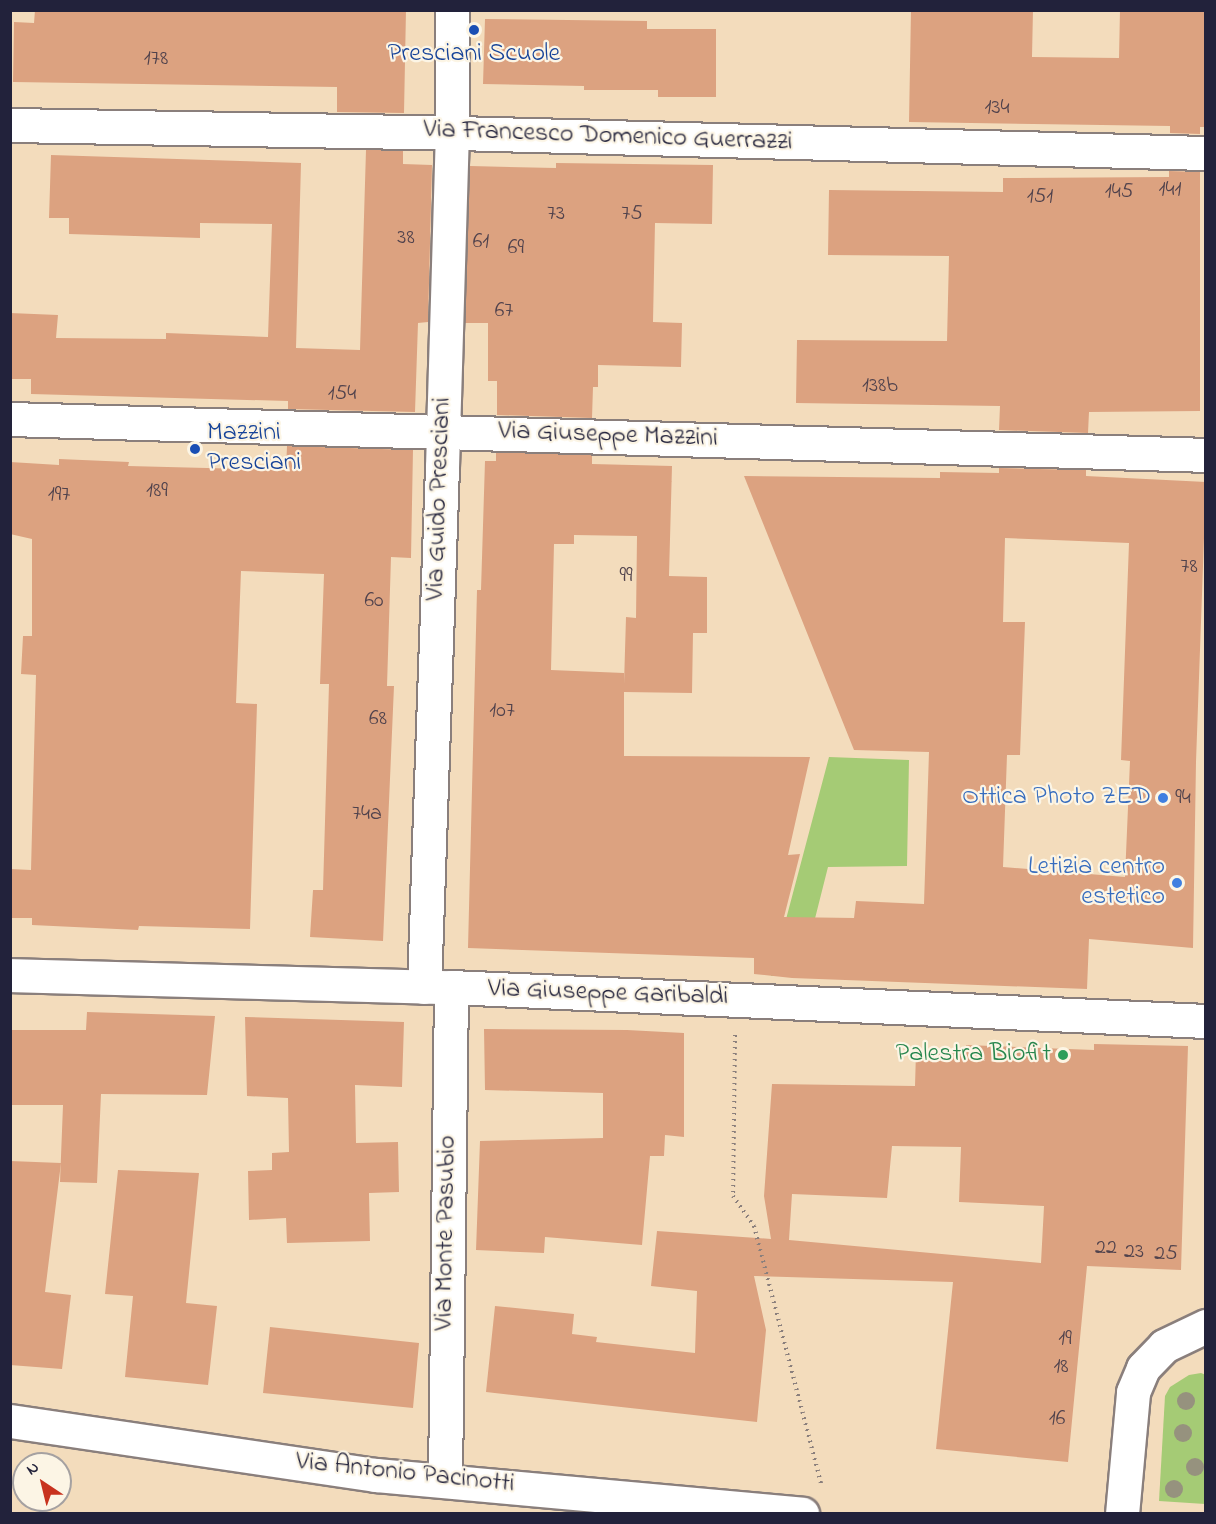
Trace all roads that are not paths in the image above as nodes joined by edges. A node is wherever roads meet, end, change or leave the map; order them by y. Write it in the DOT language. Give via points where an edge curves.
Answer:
graph roads {
  1 [pos="452,10"];
  2 [pos="10,125"];
  3 [pos="452,133"];
  4 [pos="1206,153"];
  5 [pos="10,419"];
  6 [pos="442,431"];
  7 [pos="1206,455"];
  8 [pos="10,975"];
  9 [pos="438,987"];
  10 [pos="1206,1022"];
  11 [pos="1206,1326"];
  12 [pos="10,1421"];
  13 [pos="445,1479"];
  14 [pos="812,1502"];
  15 [pos="1122,1514"];
  1 -- 3 [label="street, Via Guido Presciani"];
  2 -- 3 [label="street, Via Francesco Domenico Guerrazzi"];
  3 -- 4 [label="street, Via Francesco Domenico Guerrazzi"];
  3 -- 6 [label="street, Via Guido Presciani"];
  5 -- 6 [label="street, Via Giuseppe Mazzini"];
  6 -- 7 [label="street, Via Giuseppe Mazzini"];
  6 -- 9 [label="street, Via Guido Presciani"];
  8 -- 9 [label="street, Via Giuseppe Garibaldi"];
  9 -- 10 [label="street, Via Giuseppe Garibaldi"];
  9 -- 13 [label="street, Via Monte Pasubio"];
  11 -- 15 [label="street" via="1164,1346 1143,1368 1133,1392"];
  12 -- 13 [label="street, Via Antonio Pacinotti" via="376,1474"];
  13 -- 14 [label="street, Via Antonio Pacinotti"];
}
